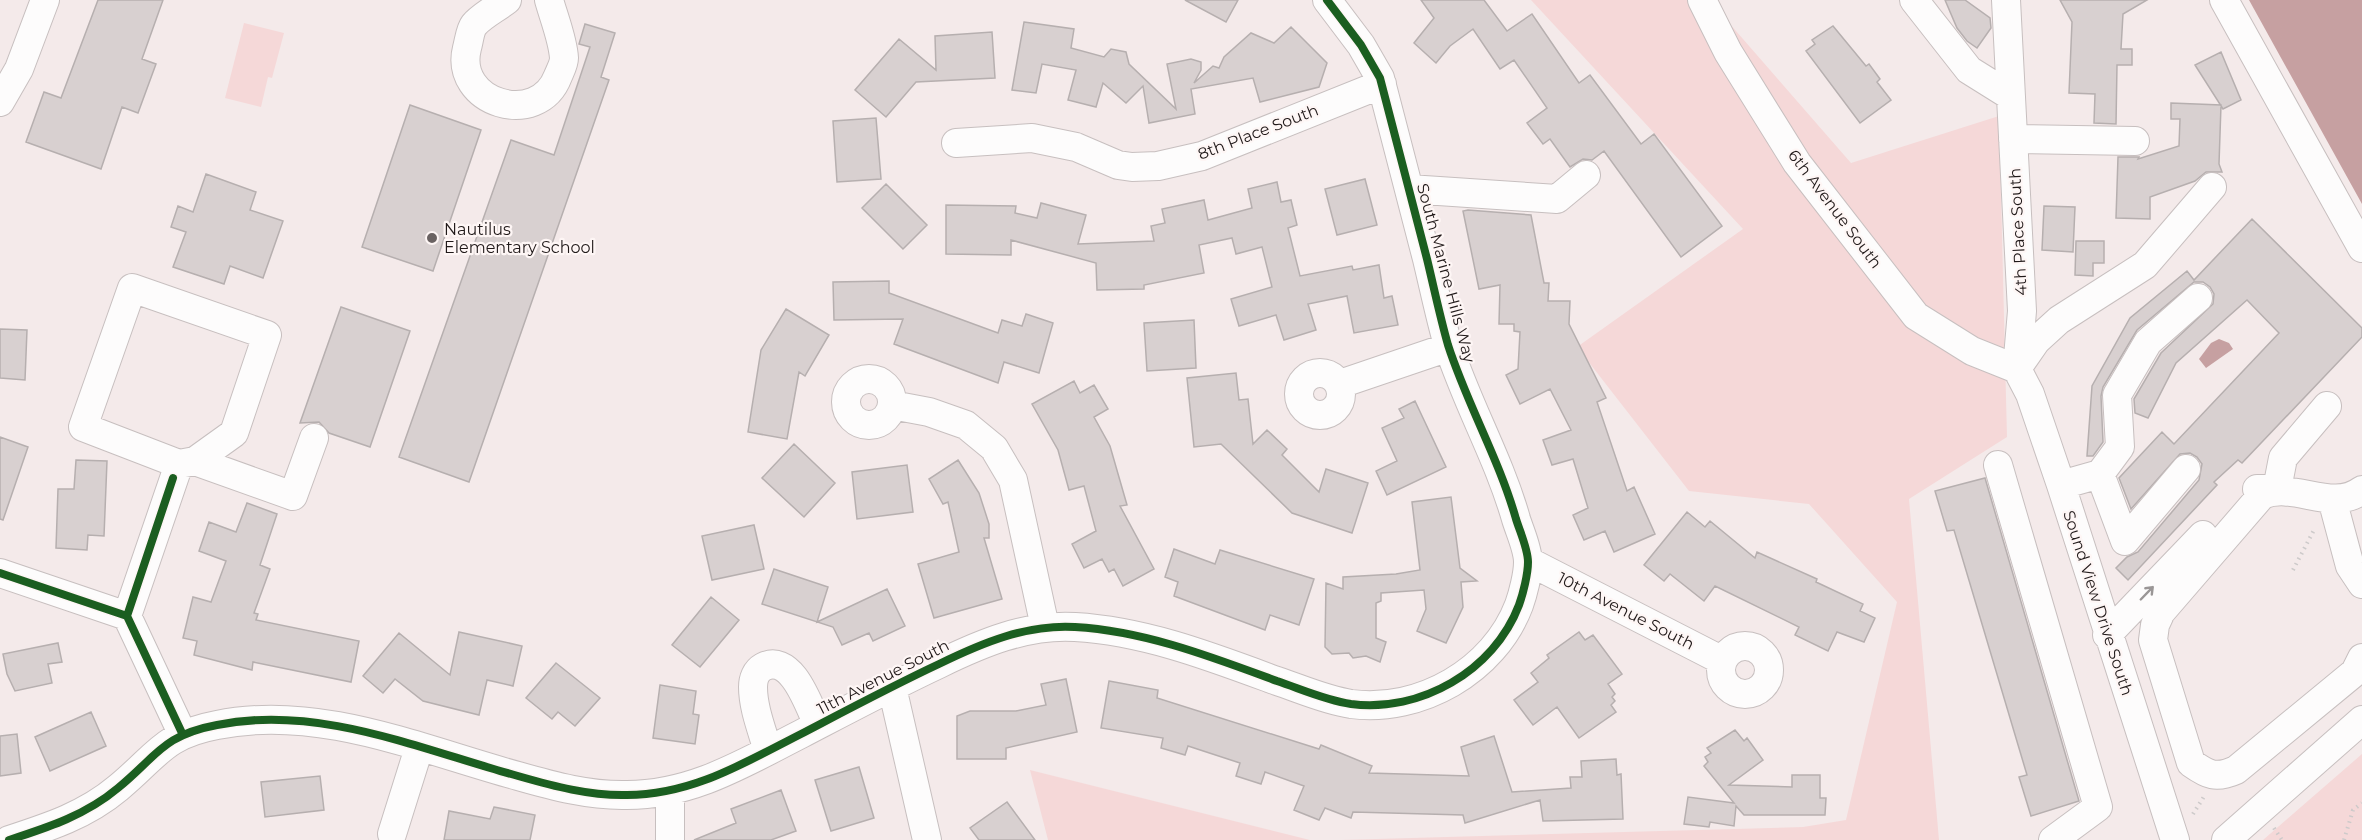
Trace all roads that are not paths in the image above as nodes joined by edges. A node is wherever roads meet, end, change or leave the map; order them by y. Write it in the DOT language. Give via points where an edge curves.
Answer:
graph roads {
  1 [pos="45,0"];
  2 [pos="507,0"];
  3 [pos="549,0"];
  4 [pos="1327,0"];
  5 [pos="1702,0"];
  6 [pos="1914,0"];
  7 [pos="2006,0"];
  8 [pos="2224,0"];
  9 [pos="1382,84"];
  10 [pos="2009,95"];
  11 [pos="0,102"];
  12 [pos="2013,139"];
  13 [pos="2135,141"];
  14 [pos="956,143"];
  15 [pos="1586,176"];
  16 [pos="2212,187"];
  17 [pos="1409,189"];
  18 [pos="2362,248"];
  19 [pos="2198,298"];
  20 [pos="1449,347"];
  21 [pos="2017,369"];
  22 [pos="1340,384"];
  23 [pos="892,405"];
  24 [pos="2326,406"];
  25 [pos="314,438"];
  26 [pos="1998,465"];
  27 [pos="183,468"];
  28 [pos="2186,469"];
  29 [pos="2100,474"];
  30 [pos="2061,485"];
  31 [pos="2277,489"];
  32 [pos="2362,490"];
  33 [pos="2332,499"];
  34 [pos="1528,561"];
  35 [pos="0,573"];
  36 [pos="2362,584"];
  37 [pos="127,616"];
  38 [pos="1045,627"];
  39 [pos="2107,635"];
  40 [pos="2362,658"];
  41 [pos="1723,661"];
  42 [pos="892,687"];
  43 [pos="2362,720"];
  44 [pos="818,725"];
  45 [pos="182,733"];
  46 [pos="419,748"];
  47 [pos="768,751"];
  48 [pos="670,792"];
  49 [pos="2184,832"];
  50 [pos="393,834"];
  51 [pos="9,840"];
  52 [pos="669,840"];
  53 [pos="927,840"];
  54 [pos="2053,840"];
  55 [pos="2226,840"];
  1 -- 11 [label="street" via="20,69"];
  2 -- 3 [label="street" via="473,26 466,62 473,84 484,96 498,104 514,106 544,97 555,85 564,60"];
  4 -- 9 [label="street, South Marine Hills Way" via="1361,45"];
  5 -- 21 [label="street, 6th Avenue South" via="1728,52 1797,163 1916,316 1972,351"];
  6 -- 10 [label="street" via="1969,70"];
  7 -- 10 [label="street"];
  8 -- 18 [label="street"];
  9 -- 14 [label="street, 8th Place South" via="1202,156 1158,166 1118,165 1076,147 1032,138"];
  9 -- 17 [label="street, South Marine Hills Way"];
  10 -- 12 [label="street, 4th Place South"];
  12 -- 13 [label="street"];
  12 -- 21 [label="street, 4th Place South" via="2022,312"];
  15 -- 17 [label="street" via="1557,199"];
  16 -- 21 [label="street" via="2145,265 2059,320 2036,341"];
  17 -- 20 [label="street, South Marine Hills Way"];
  19 -- 29 [label="street" via="2148,342 2117,395 2120,447"];
  20 -- 22 [label="street"];
  20 -- 34 [label="street, South Marine Hills Way" via="1509,492"];
  21 -- 30 [label="street, Sound View Drive South" via="2030,394"];
  23 -- 38 [label="street" via="966,425 994,448 1013,480"];
  24 -- 31 [label="street" via="2283,458"];
  25 -- 27 [label="street" via="293,496"];
  26 -- 54 [label="street" via="2098,807"];
  27 -- 27 [label="street" via="234,433 267,334 132,288 83,427"];
  27 -- 37 [label="street"];
  28 -- 29 [label="street" via="2125,541"];
  29 -- 30 [label="street"];
  30 -- 39 [label="street, Sound View Drive South"];
  31 -- 33 [label="street"];
  39 -- 31 [label="street, one-way" via="2244,492"];
  31 -- 40 [label="street" via="2262,495 2161,612 2155,625 2153,640 2191,763 2205,773 2222,777 2236,770 2355,672"];
  32 -- 33 [label="street" via="2344,499"];
  33 -- 36 [label="street" via="2349,566"];
  34 -- 38 [label="street, 11th Avenue South" via="1519,604 1502,637 1479,663 1450,684 1417,698 1382,704 1352,704 1318,696 1136,635"];
  34 -- 41 [label="street, 10th Avenue South"];
  35 -- 37 [label="street"];
  37 -- 45 [label="street"];
  38 -- 42 [label="street, 11th Avenue South" via="982,644"];
  39 -- 49 [label="street, Sound View Drive South"];
  42 -- 44 [label="street, 11th Avenue South"];
  42 -- 53 [label="street"];
  43 -- 55 [label="street"];
  44 -- 47 [label="street, 11th Avenue South"];
  44 -- 47 [label="street, 11th Avenue South" via="794,675 784,667 763,667 756,672 753,690"];
  45 -- 46 [label="street, 11th Avenue South" via="231,722 296,720 346,727"];
  45 -- 51 [label="street" via="145,761 119,788 82,813"];
  46 -- 48 [label="street, 11th Avenue South" via="580,791 623,796"];
  46 -- 50 [label="street"];
  47 -- 48 [label="street, 11th Avenue South" via="697,784"];
  48 -- 52 [label="street"];
}
